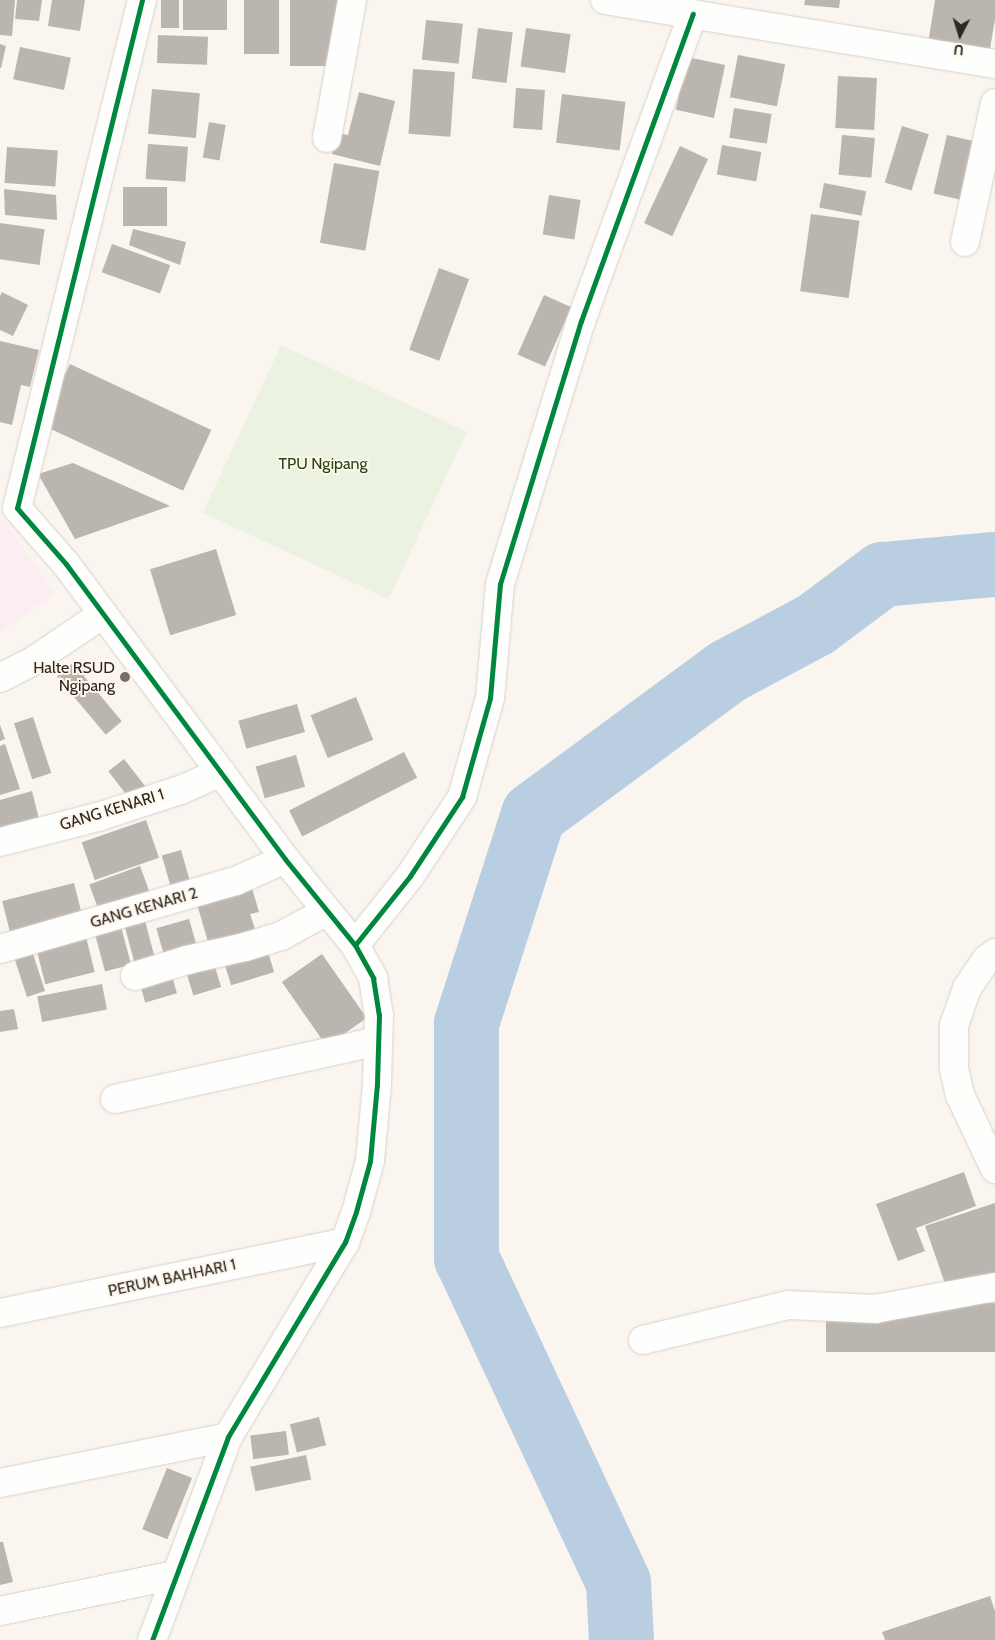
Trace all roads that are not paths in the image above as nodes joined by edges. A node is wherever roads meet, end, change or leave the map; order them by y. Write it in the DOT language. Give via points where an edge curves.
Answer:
graph roads {
  1 [pos="142,0"];
  2 [pos="352,0"];
  3 [pos="605,0"];
  4 [pos="693,14"];
  5 [pos="995,64"];
  6 [pos="995,103"];
  7 [pos="327,138"];
  8 [pos="965,242"];
  9 [pos="0,485"];
  10 [pos="17,508"];
  11 [pos="103,614"];
  12 [pos="0,678"];
  13 [pos="221,772"];
  14 [pos="0,842"];
  15 [pos="285,859"];
  16 [pos="327,911"];
  17 [pos="355,945"];
  18 [pos="0,949"];
  19 [pos="995,953"];
  20 [pos="135,976"];
  21 [pos="378,1041"];
  22 [pos="115,1099"];
  23 [pos="995,1169"];
  24 [pos="345,1242"];
  25 [pos="995,1288"];
  26 [pos="0,1313"];
  27 [pos="642,1340"];
  28 [pos="228,1437"];
  29 [pos="0,1483"];
  30 [pos="175,1575"];
  31 [pos="0,1611"];
  32 [pos="152,1640"];
  1 -- 10 [label="street"];
  2 -- 7 [label="street"];
  3 -- 4 [label="street"];
  4 -- 5 [label="street"];
  4 -- 17 [label="street" via="581,321 500,584 490,698 462,797 410,876"];
  6 -- 8 [label="street"];
  9 -- 10 [label="street"];
  10 -- 11 [label="street" via="66,564"];
  11 -- 12 [label="street" via="30,663"];
  11 -- 13 [label="street"];
  13 -- 14 [label="street, GANG KENARI 1" via="101,816"];
  13 -- 15 [label="street"];
  15 -- 16 [label="street"];
  15 -- 18 [label="street, GANG KENARI 2" via="236,881"];
  16 -- 17 [label="street"];
  16 -- 20 [label="street" via="281,936"];
  17 -- 21 [label="street" via="372,978 378,1000"];
  19 -- 23 [label="street" via="986,960 967,988 954,1025 954,1069 960,1095"];
  21 -- 22 [label="street"];
  21 -- 24 [label="street" via="370,1161"];
  24 -- 26 [label="street, PERUM BAHHARI 1"];
  24 -- 28 [label="street"];
  25 -- 27 [label="street" via="875,1309 789,1305"];
  28 -- 29 [label="street"];
  28 -- 30 [label="street"];
  30 -- 31 [label="street"];
  30 -- 32 [label="street"];
}
